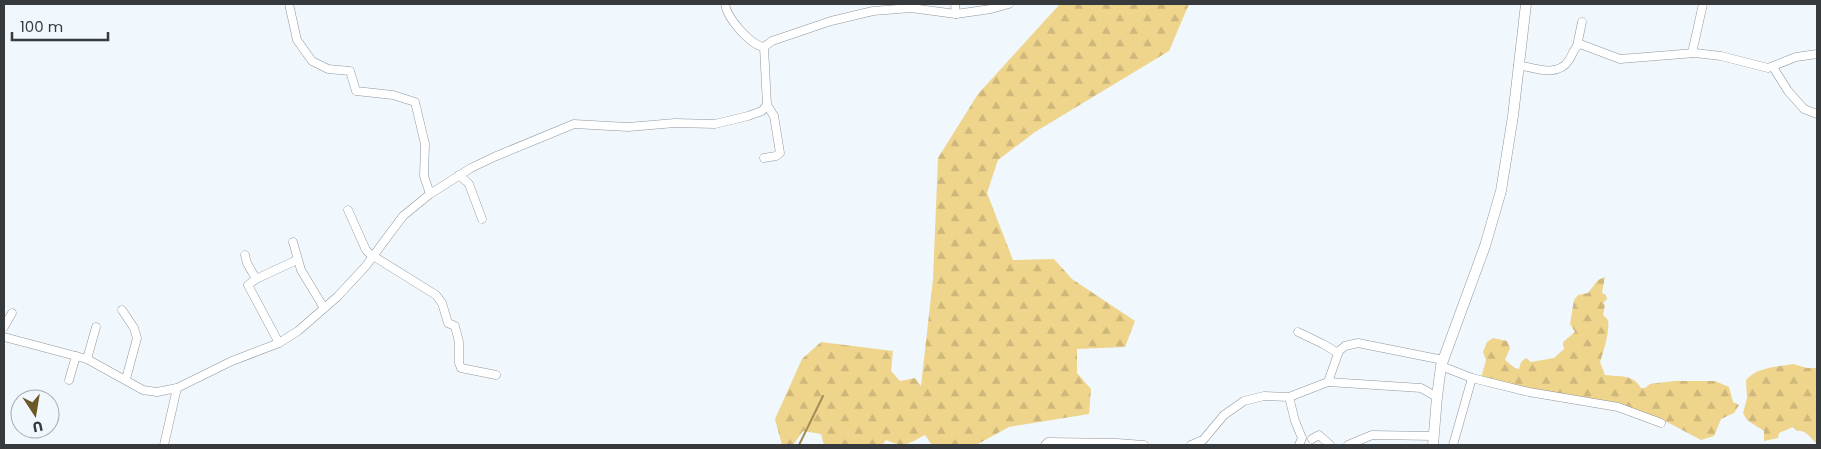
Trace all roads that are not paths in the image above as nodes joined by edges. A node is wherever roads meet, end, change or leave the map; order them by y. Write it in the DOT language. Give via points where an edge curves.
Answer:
graph roads {
  1 [pos="289,4"];
  2 [pos="725,4"];
  3 [pos="955,4"];
  4 [pos="1009,4"];
  5 [pos="1526,4"];
  6 [pos="1703,4"];
  7 [pos="956,14"];
  8 [pos="1582,22"];
  9 [pos="1577,46"];
  10 [pos="764,47"];
  11 [pos="1692,53"];
  12 [pos="1817,54"];
  13 [pos="1774,67"];
  14 [pos="1518,69"];
  15 [pos="767,105"];
  16 [pos="1817,114"];
  17 [pos="764,158"];
  18 [pos="459,175"];
  19 [pos="430,194"];
  20 [pos="348,210"];
  21 [pos="482,219"];
  22 [pos="293,242"];
  23 [pos="245,255"];
  24 [pos="373,257"];
  25 [pos="298,260"];
  26 [pos="256,279"];
  27 [pos="324,308"];
  28 [pos="122,310"];
  29 [pos="12,313"];
  30 [pos="4,327"];
  31 [pos="96,327"];
  32 [pos="1298,332"];
  33 [pos="4,337"];
  34 [pos="279,343"];
  35 [pos="1338,353"];
  36 [pos="76,356"];
  37 [pos="87,359"];
  38 [pos="1442,363"];
  39 [pos="496,375"];
  40 [pos="1472,378"];
  41 [pos="126,379"];
  42 [pos="69,380"];
  43 [pos="1328,382"];
  44 [pos="177,388"];
  45 [pos="1289,397"];
  46 [pos="1437,397"];
  47 [pos="1661,423"];
  48 [pos="1312,439"];
  49 [pos="1433,441"];
  50 [pos="164,445"];
  51 [pos="1046,445"];
  52 [pos="1144,445"];
  53 [pos="1191,445"];
  54 [pos="1300,445"];
  55 [pos="1330,445"];
  56 [pos="1348,445"];
  57 [pos="1453,445"];
  1 -- 19 [label="street" via="297,40 314,63 328,69 350,71 356,91 381,93 415,102 425,144 424,176"];
  2 -- 10 [label="street" via="729,16 741,30 752,42"];
  3 -- 7 [label="street"];
  4 -- 7 [label="street"];
  5 -- 14 [label="main road"];
  6 -- 11 [label="street"];
  7 -- 10 [label="street" via="911,8 872,11 831,21 772,41"];
  8 -- 9 [label="street"];
  9 -- 11 [label="street" via="1584,45 1620,59"];
  9 -- 14 [label="street" via="1567,63 1557,70"];
  10 -- 15 [label="street"];
  11 -- 13 [label="street"];
  12 -- 13 [label="street" via="1796,57"];
  13 -- 16 [label="street" via="1788,91 1804,109"];
  14 -- 38 [label="main road" via="1509,148 1496,211"];
  15 -- 17 [label="street" via="774,116 780,153"];
  15 -- 18 [label="street" via="762,111 715,124 628,127 574,124"];
  18 -- 19 [label="street"];
  18 -- 21 [label="street" via="471,188"];
  19 -- 24 [label="street" via="403,216"];
  20 -- 24 [label="street" via="366,250"];
  22 -- 25 [label="street"];
  23 -- 26 [label="street"];
  24 -- 27 [label="street"];
  24 -- 39 [label="street" via="440,299 448,323 455,326 461,368"];
  25 -- 26 [label="street"];
  25 -- 27 [label="street"];
  26 -- 34 [label="street" via="248,286"];
  27 -- 34 [label="street"];
  28 -- 41 [label="street" via="136,334"];
  29 -- 30 [label="street"];
  31 -- 37 [label="street"];
  32 -- 35 [label="street"];
  33 -- 36 [label="street"];
  34 -- 44 [label="street" via="232,361"];
  35 -- 38 [label="street" via="1345,346 1358,343"];
  35 -- 43 [label="street"];
  36 -- 37 [label="street"];
  36 -- 42 [label="street"];
  37 -- 41 [label="street"];
  38 -- 40 [label="street"];
  38 -- 46 [label="main road"];
  40 -- 47 [label="street" via="1529,392 1618,407"];
  40 -- 57 [label="street"];
  41 -- 44 [label="street" via="150,392"];
  43 -- 45 [label="street"];
  43 -- 46 [label="street" via="1421,388"];
  44 -- 50 [label="street"];
  45 -- 53 [label="street" via="1264,396 1244,401 1224,416 1203,440"];
  45 -- 54 [label="street" via="1302,438"];
  46 -- 49 [label="main road"];
  48 -- 55 [label="street" via="1319,435"];
  49 -- 56 [label="street" via="1372,435"];
  51 -- 52 [label="street" via="1048,442 1096,442"];
}
